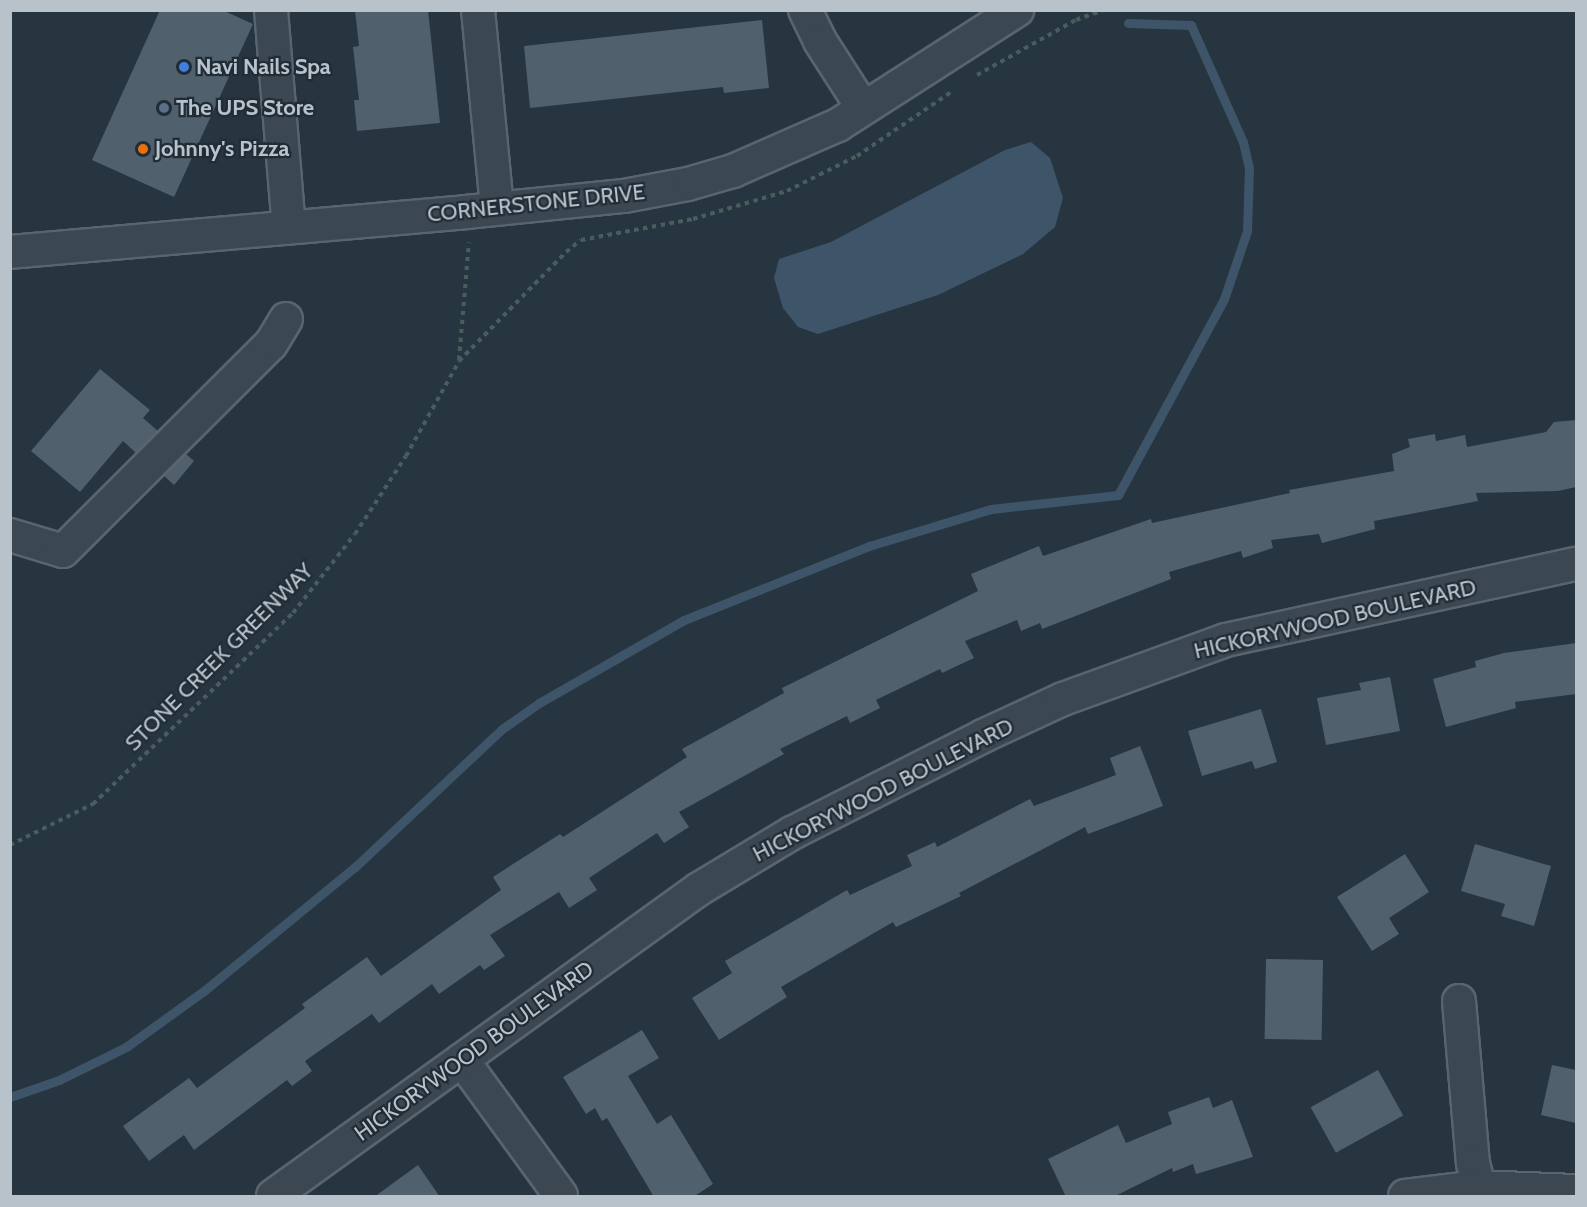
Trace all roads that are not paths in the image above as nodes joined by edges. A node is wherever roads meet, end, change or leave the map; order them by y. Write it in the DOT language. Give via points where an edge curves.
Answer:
graph roads {
  1 [pos="271,10"];
  2 [pos="477,10"];
  3 [pos="805,10"];
  4 [pos="1017,10"];
  5 [pos="863,108"];
  6 [pos="496,208"];
  7 [pos="289,227"];
  8 [pos="10,252"];
  9 [pos="286,319"];
  10 [pos="10,535"];
  11 [pos="1576,564"];
  12 [pos="1460,1001"];
  13 [pos="462,1060"];
  14 [pos="1479,1187"];
  15 [pos="1576,1191"];
  16 [pos="273,1197"];
  17 [pos="561,1197"];
  18 [pos="1405,1197"];
  1 -- 7 [label="street"];
  2 -- 6 [label="street"];
  3 -- 5 [label="street"];
  4 -- 5 [label="street, CORNERSTONE DRIVE"];
  5 -- 6 [label="street, CORNERSTONE DRIVE" via="794,147 688,184 624,196"];
  6 -- 7 [label="street, CORNERSTONE DRIVE"];
  7 -- 8 [label="street, CORNERSTONE DRIVE"];
  9 -- 10 [label="street" via="271,344 63,550"];
  11 -- 13 [label="street, HICKORYWOOD BOULEVARD" via="1226,640 1063,699 858,798 750,858 699,889"];
  12 -- 14 [label="street" via="1473,1163"];
  13 -- 16 [label="street, HICKORYWOOD BOULEVARD"];
  13 -- 17 [label="street"];
  14 -- 15 [label="street"];
  14 -- 18 [label="street"];
}
